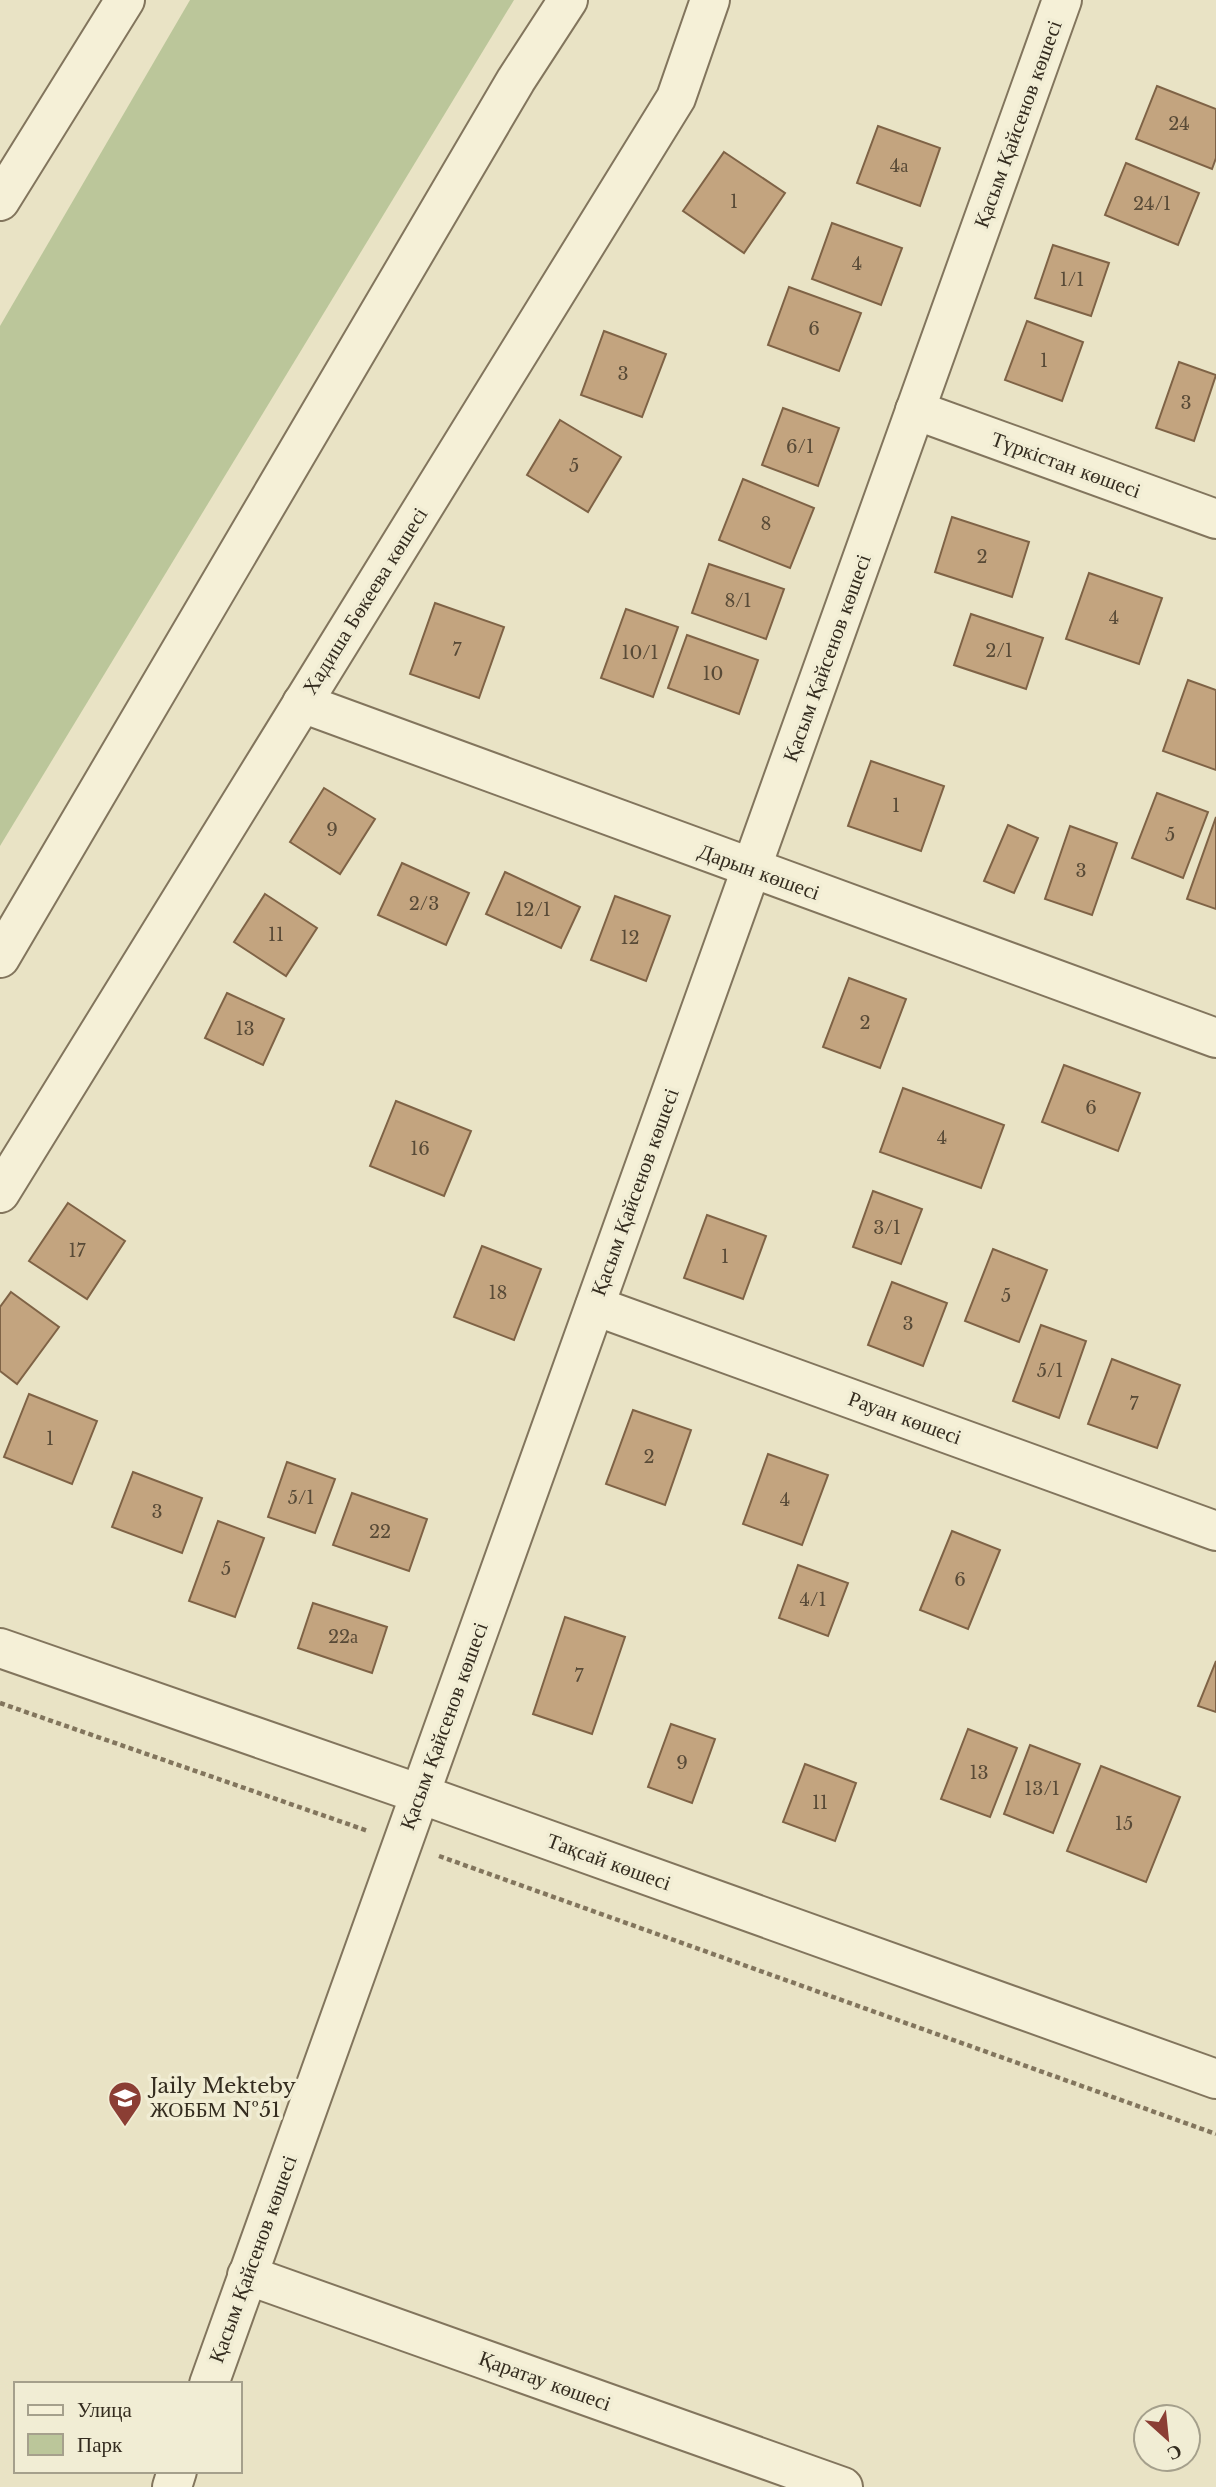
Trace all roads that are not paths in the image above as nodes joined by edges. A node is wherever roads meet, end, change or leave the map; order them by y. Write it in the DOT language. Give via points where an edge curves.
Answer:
graph roads {
  1 [pos="125,0"];
  2 [pos="568,0"];
  3 [pos="710,0"];
  4 [pos="1062,0"];
  5 [pos="3,187"];
  6 [pos="915,410"];
  7 [pos="1216,519"];
  8 [pos="302,703"];
  9 [pos="751,869"];
  10 [pos="0,958"];
  11 [pos="1216,1038"];
  12 [pos="0,1193"];
  13 [pos="595,1306"];
  14 [pos="1216,1531"];
  15 [pos="0,1648"];
  16 [pos="420,1794"];
  17 [pos="1216,2079"];
  18 [pos="247,2275"];
  19 [pos="210,2382"];
  20 [pos="843,2487"];
  1 -- 5 [label="street"];
  2 -- 10 [label="street" via="516,80"];
  3 -- 8 [label="street, Хадиша Бөкеева көшесі" via="676,98"];
  4 -- 6 [label="street, Қасым Қайсенов көшесі"];
  6 -- 7 [label="street, Түркістан көшесі"];
  6 -- 9 [label="street, Қасым Қайсенов көшесі"];
  8 -- 9 [label="street, Дарын көшесі"];
  8 -- 12 [label="street, Хадиша Бөкеева көшесі"];
  9 -- 11 [label="street, Дарын көшесі"];
  9 -- 13 [label="street, Қасым Қайсенов көшесі"];
  13 -- 14 [label="street, Рауан көшесі"];
  13 -- 16 [label="street, Қасым Қайсенов көшесі"];
  15 -- 16 [label="street, Тақсай көшесі"];
  16 -- 17 [label="street, Тақсай көшесі"];
  16 -- 18 [label="street, Қасым Қайсенов көшесі"];
  18 -- 19 [label="street, Қасым Қайсенов көшесі"];
  18 -- 20 [label="street, Қаратау көшесі"];
}
